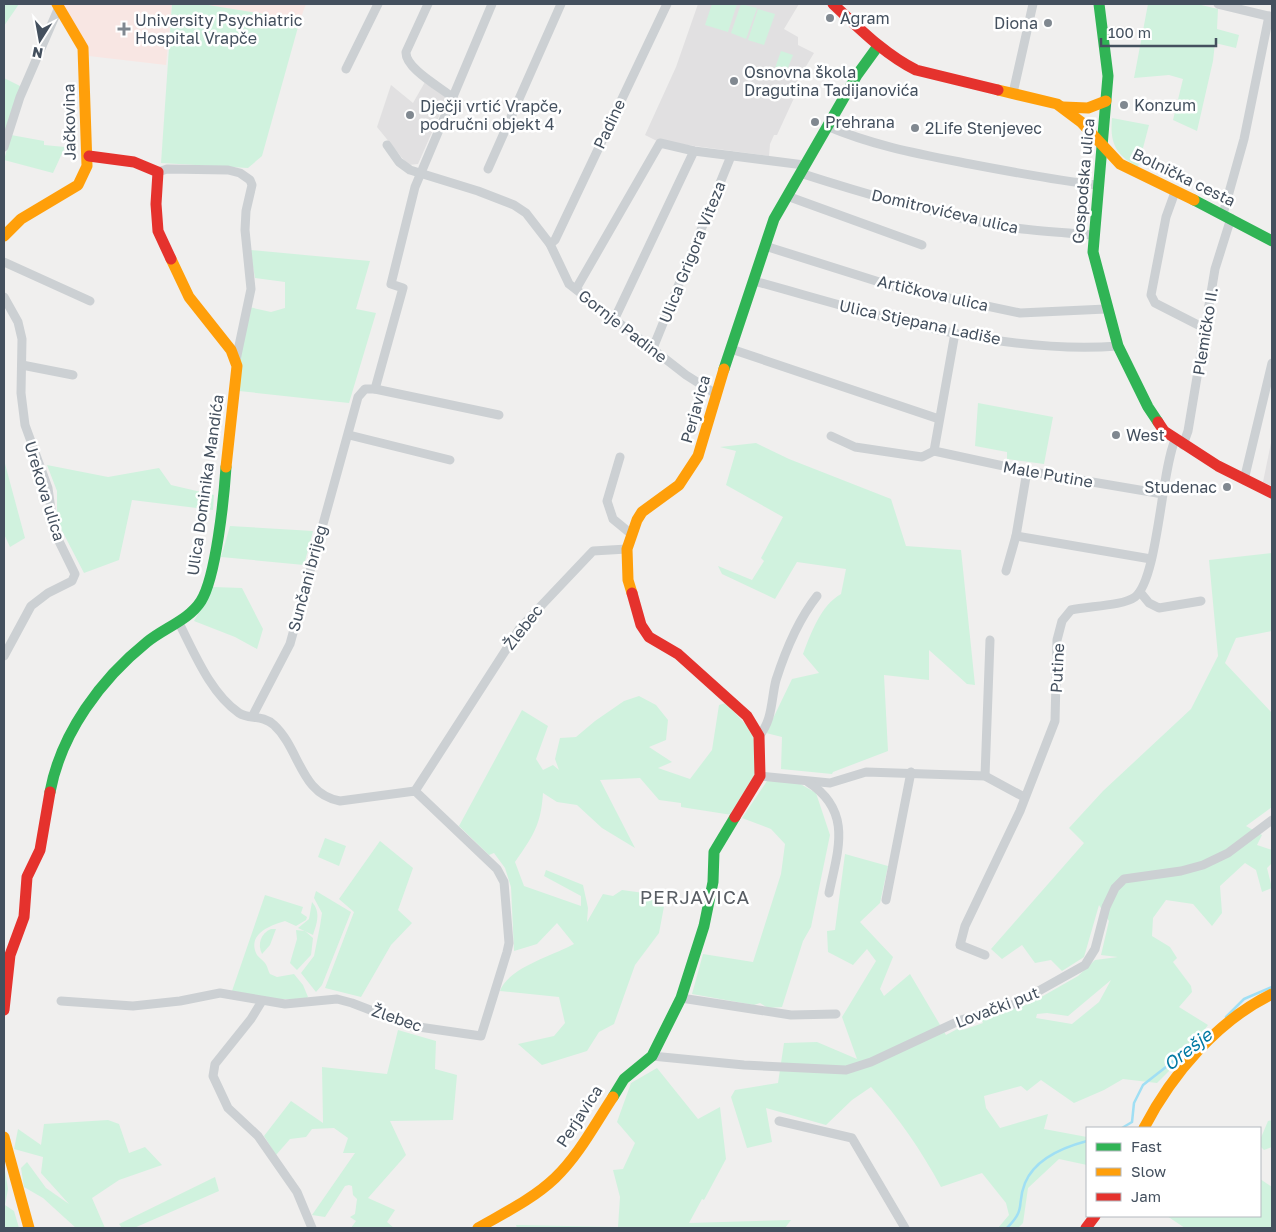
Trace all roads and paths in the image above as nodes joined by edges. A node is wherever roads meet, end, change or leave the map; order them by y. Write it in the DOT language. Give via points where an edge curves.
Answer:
graph roads {
  1 [pos="378,4"];
  2 [pos="428,4"];
  3 [pos="492,4"];
  4 [pos="561,4"];
  5 [pos="667,4"];
  6 [pos="833,4"];
  7 [pos="1033,4"];
  8 [pos="1099,4"];
  9 [pos="1218,4"];
  10 [pos="58,5"];
  11 [pos="1246,7"];
  12 [pos="1270,16"];
  13 [pos="878,46"];
  14 [pos="346,69"];
  15 [pos="1013,93"];
  16 [pos="452,97"];
  17 [pos="1106,101"];
  18 [pos="1063,107"];
  19 [pos="827,126"];
  20 [pos="387,145"];
  21 [pos="1103,146"];
  22 [pos="4,147"];
  23 [pos="694,151"];
  24 [pos="88,156"];
  25 [pos="731,156"];
  26 [pos="488,169"];
  27 [pos="802,169"];
  28 [pos="158,172"];
  29 [pos="420,174"];
  30 [pos="1097,185"];
  31 [pos="1174,192"];
  32 [pos="787,196"];
  33 [pos="1227,216"];
  34 [pos="1093,235"];
  35 [pos="4,236"];
  36 [pos="1272,241"];
  37 [pos="550,244"];
  38 [pos="922,245"];
  39 [pos="765,246"];
  40 [pos="4,262"];
  41 [pos="754,281"];
  42 [pos="576,289"];
  43 [pos="4,297"];
  44 [pos="90,301"];
  45 [pos="1106,308"];
  46 [pos="614,320"];
  47 [pos="1206,329"];
  48 [pos="955,333"];
  49 [pos="1118,346"];
  50 [pos="653,348"];
  51 [pos="731,349"];
  52 [pos="236,360"];
  53 [pos="1272,363"];
  54 [pos="22,365"];
  55 [pos="73,375"];
  56 [pos="374,389"];
  57 [pos="716,394"];
  58 [pos="499,415"];
  59 [pos="939,419"];
  60 [pos="349,435"];
  61 [pos="831,436"];
  62 [pos="1179,443"];
  63 [pos="934,451"];
  64 [pos="620,457"];
  65 [pos="450,460"];
  66 [pos="1027,471"];
  67 [pos="1244,480"];
  68 [pos="1272,493"];
  69 [pos="1163,494"];
  70 [pos="630,533"];
  71 [pos="1016,536"];
  72 [pos="627,549"];
  73 [pos="1151,559"];
  74 [pos="1006,571"];
  75 [pos="1140,592"];
  76 [pos="817,596"];
  77 [pos="1201,601"];
  78 [pos="178,621"];
  79 [pos="990,640"];
  80 [pos="4,656"];
  81 [pos="253,716"];
  82 [pos="759,736"];
  83 [pos="911,772"];
  84 [pos="760,776"];
  85 [pos="984,776"];
  86 [pos="805,780"];
  87 [pos="415,791"];
  88 [pos="1024,797"];
  89 [pos="1272,820"];
  90 [pos="829,893"];
  91 [pos="886,900"];
  92 [pos="985,955"];
  93 [pos="1272,994"];
  94 [pos="681,998"];
  95 [pos="61,1001"];
  96 [pos="262,1001"];
  97 [pos="4,1009"];
  98 [pos="836,1014"];
  99 [pos="652,1056"];
  100 [pos="779,1122"];
  101 [pos="1145,1127"];
  102 [pos="4,1137"];
  103 [pos="1094,1217"];
  104 [pos="29,1228"];
  105 [pos="312,1228"];
  106 [pos="478,1228"];
  107 [pos="905,1228"];
  108 [pos="1086,1228"];
  1 -- 14 [label="street"];
  2 -- 16 [label="street" via="406,58 411,66"];
  3 -- 16 [label="street"];
  4 -- 26 [label="street"];
  5 -- 37 [label="street, Padine" via="555,240"];
  6 -- 13 [label="street, Bolnička cesta"];
  7 -- 15 [label="street"];
  8 -- 17 [label="street, Gospodska ulica" via="1108,76"];
  9 -- 11 [label="street"];
  10 -- 22 [label="street" via="20,97"];
  10 -- 24 [label="street, Jačkovina" via="83,48"];
  11 -- 12 [label="street"];
  12 -- 33 [label="street, Plemičko II."];
  13 -- 15 [label="street, Bolnička cesta" via="916,70"];
  13 -- 19 [label="street, Perjavica" via="863,64"];
  15 -- 18 [label="street, Bolnička cesta"];
  16 -- 29 [label="street"];
  17 -- 18 [label="street" via="1088,108"];
  17 -- 21 [label="street, Gospodska ulica"];
  18 -- 21 [label="street, Bolnička cesta"];
  19 -- 27 [label="street, Perjavica"];
  19 -- 30 [label="street" via="897,150"];
  20 -- 29 [label="street, Gornje Padine" via="399,162"];
  21 -- 30 [label="street, Gospodska ulica"];
  21 -- 31 [label="street, Bolnička cesta" via="1120,164"];
  23 -- 25 [label="street, Domitrovićeva ulica"];
  23 -- 42 [label="street, Domitrovićeva ulica" via="660,143"];
  23 -- 46 [label="street"];
  24 -- 28 [label="street" via="136,162"];
  24 -- 35 [label="street, Jačkovina" via="88,166 78,185 21,219"];
  25 -- 27 [label="street, Domitrovićeva ulica"];
  25 -- 50 [label="street, Ulica Grigora Viteza"];
  27 -- 32 [label="street, Perjavica"];
  27 -- 34 [label="street, Domitrovićeva ulica" via="837,186 979,222 1018,229"];
  28 -- 52 [label="street" via="158,231 189,297"];
  28 -- 52 [label="street" via="167,169 228,170 250,180 245,230 251,289"];
  29 -- 37 [label="street, Gornje Padine" via="514,205 526,213"];
  29 -- 56 [label="street" via="390,284 402,288"];
  30 -- 34 [label="street, Gospodska ulica"];
  31 -- 33 [label="street, Bolnička cesta"];
  31 -- 47 [label="street" via="1166,216 1151,295 1155,303"];
  32 -- 38 [label="street"];
  32 -- 39 [label="street, Perjavica" via="774,219"];
  33 -- 36 [label="street, Bolnička cesta"];
  33 -- 47 [label="street, Plemičko II."];
  34 -- 45 [label="street, Gospodska ulica" via="1093,252"];
  37 -- 42 [label="street, Gornje Padine" via="569,284"];
  39 -- 41 [label="street, Perjavica"];
  39 -- 45 [label="street, Artičkova ulica" via="892,286 1020,313"];
  40 -- 44 [label="street"];
  41 -- 48 [label="street, Ulica Stjepana Ladiše"];
  41 -- 51 [label="street, Perjavica"];
  42 -- 46 [label="street, Gornje Padine"];
  43 -- 54 [label="street, Urekova ulica" via="18,322"];
  45 -- 49 [label="street, Gospodska ulica"];
  46 -- 50 [label="street, Gornje Padine"];
  47 -- 62 [label="street, Plemičko II." via="1188,431"];
  48 -- 49 [label="street, Ulica Stjepana Ladiše" via="1052,346"];
  48 -- 59 [label="street"];
  49 -- 62 [label="street, Gospodska ulica" via="1148,407 1164,431"];
  50 -- 57 [label="street, Gornje Padine"];
  51 -- 57 [label="street, Perjavica"];
  51 -- 59 [label="street"];
  52 -- 78 [label="street, Ulica Dominika Mandića" via="225,482 210,581 201,601"];
  53 -- 67 [label="street"];
  54 -- 55 [label="street"];
  54 -- 80 [label="street, Urekova ulica" via="25,425 48,488 54,531 75,574 72,581 31,606"];
  56 -- 58 [label="street"];
  56 -- 60 [label="street, Sunčani brijeg" via="365,389 359,394"];
  57 -- 70 [label="street, Perjavica" via="695,462 679,485 642,512"];
  59 -- 63 [label="street"];
  60 -- 65 [label="street"];
  60 -- 81 [label="street, Sunčani brijeg" via="290,644"];
  61 -- 63 [label="street, Male Putine" via="855,447 916,456"];
  62 -- 67 [label="street, Gospodska ulica"];
  62 -- 69 [label="street" via="1169,456"];
  63 -- 66 [label="street, Male Putine"];
  64 -- 70 [label="street" via="607,501 613,519"];
  66 -- 69 [label="street, Male Putine"];
  66 -- 71 [label="street"];
  67 -- 68 [label="street, Gospodska ulica"];
  69 -- 73 [label="street"];
  70 -- 72 [label="street, Perjavica"];
  71 -- 73 [label="street"];
  71 -- 74 [label="street"];
  72 -- 82 [label="street, Perjavica" via="628,580 641,625 649,637 678,654 747,716"];
  72 -- 87 [label="street, Žlebec" via="594,551 532,613 498,660"];
  73 -- 75 [label="street"];
  75 -- 77 [label="street" via="1149,603 1159,608"];
  75 -- 88 [label="street, Putine" via="1134,598 1120,602 1071,610 1062,621 1055,664 1055,721"];
  76 -- 82 [label="street" via="790,644 776,682 769,721"];
  78 -- 81 [label="street" via="223,699 243,715"];
  78 -- 97 [label="street, Ulica Dominika Mandića" via="147,642 114,674 85,708 63,747 52,782 40,850 27,877 24,917 10,955"];
  79 -- 85 [label="street"];
  81 -- 87 [label="street" via="274,725 311,785 330,798 346,801"];
  82 -- 84 [label="street"];
  83 -- 85 [label="street"];
  83 -- 86 [label="street" via="866,772 830,783"];
  83 -- 91 [label="street"];
  84 -- 86 [label="street"];
  84 -- 94 [label="street, Perjavica" via="714,852 713,882 704,926"];
  85 -- 88 [label="street"];
  86 -- 90 [label="street" via="820,790 833,807 839,826 840,840"];
  87 -- 96 [label="street, Žlebec" via="497,869 504,882 507,952 481,1036 412,1026 344,1000 285,1004"];
  88 -- 92 [label="street, Putine" via="965,926 960,944"];
  89 -- 99 [label="street, Lovački put" via="1228,853 1203,865 1124,879 1115,888 1106,907 1095,949 1085,965 1017,1003 961,1020 872,1062 846,1070"];
  93 -- 101 [label="street" via="1248,1006 1178,1074"];
  94 -- 98 [label="street" via="792,1015"];
  94 -- 99 [label="street, Perjavica"];
  95 -- 96 [label="street, Žlebec" via="133,1006 220,993"];
  96 -- 105 [label="street" via="215,1064 212,1076 228,1108 258,1136 297,1192"];
  99 -- 106 [label="street, Perjavica" via="624,1079 575,1155 555,1178"];
  100 -- 107 [label="street" via="852,1138"];
  102 -- 104 [label="street"];
  103 -- 108 [label="street"];
}
